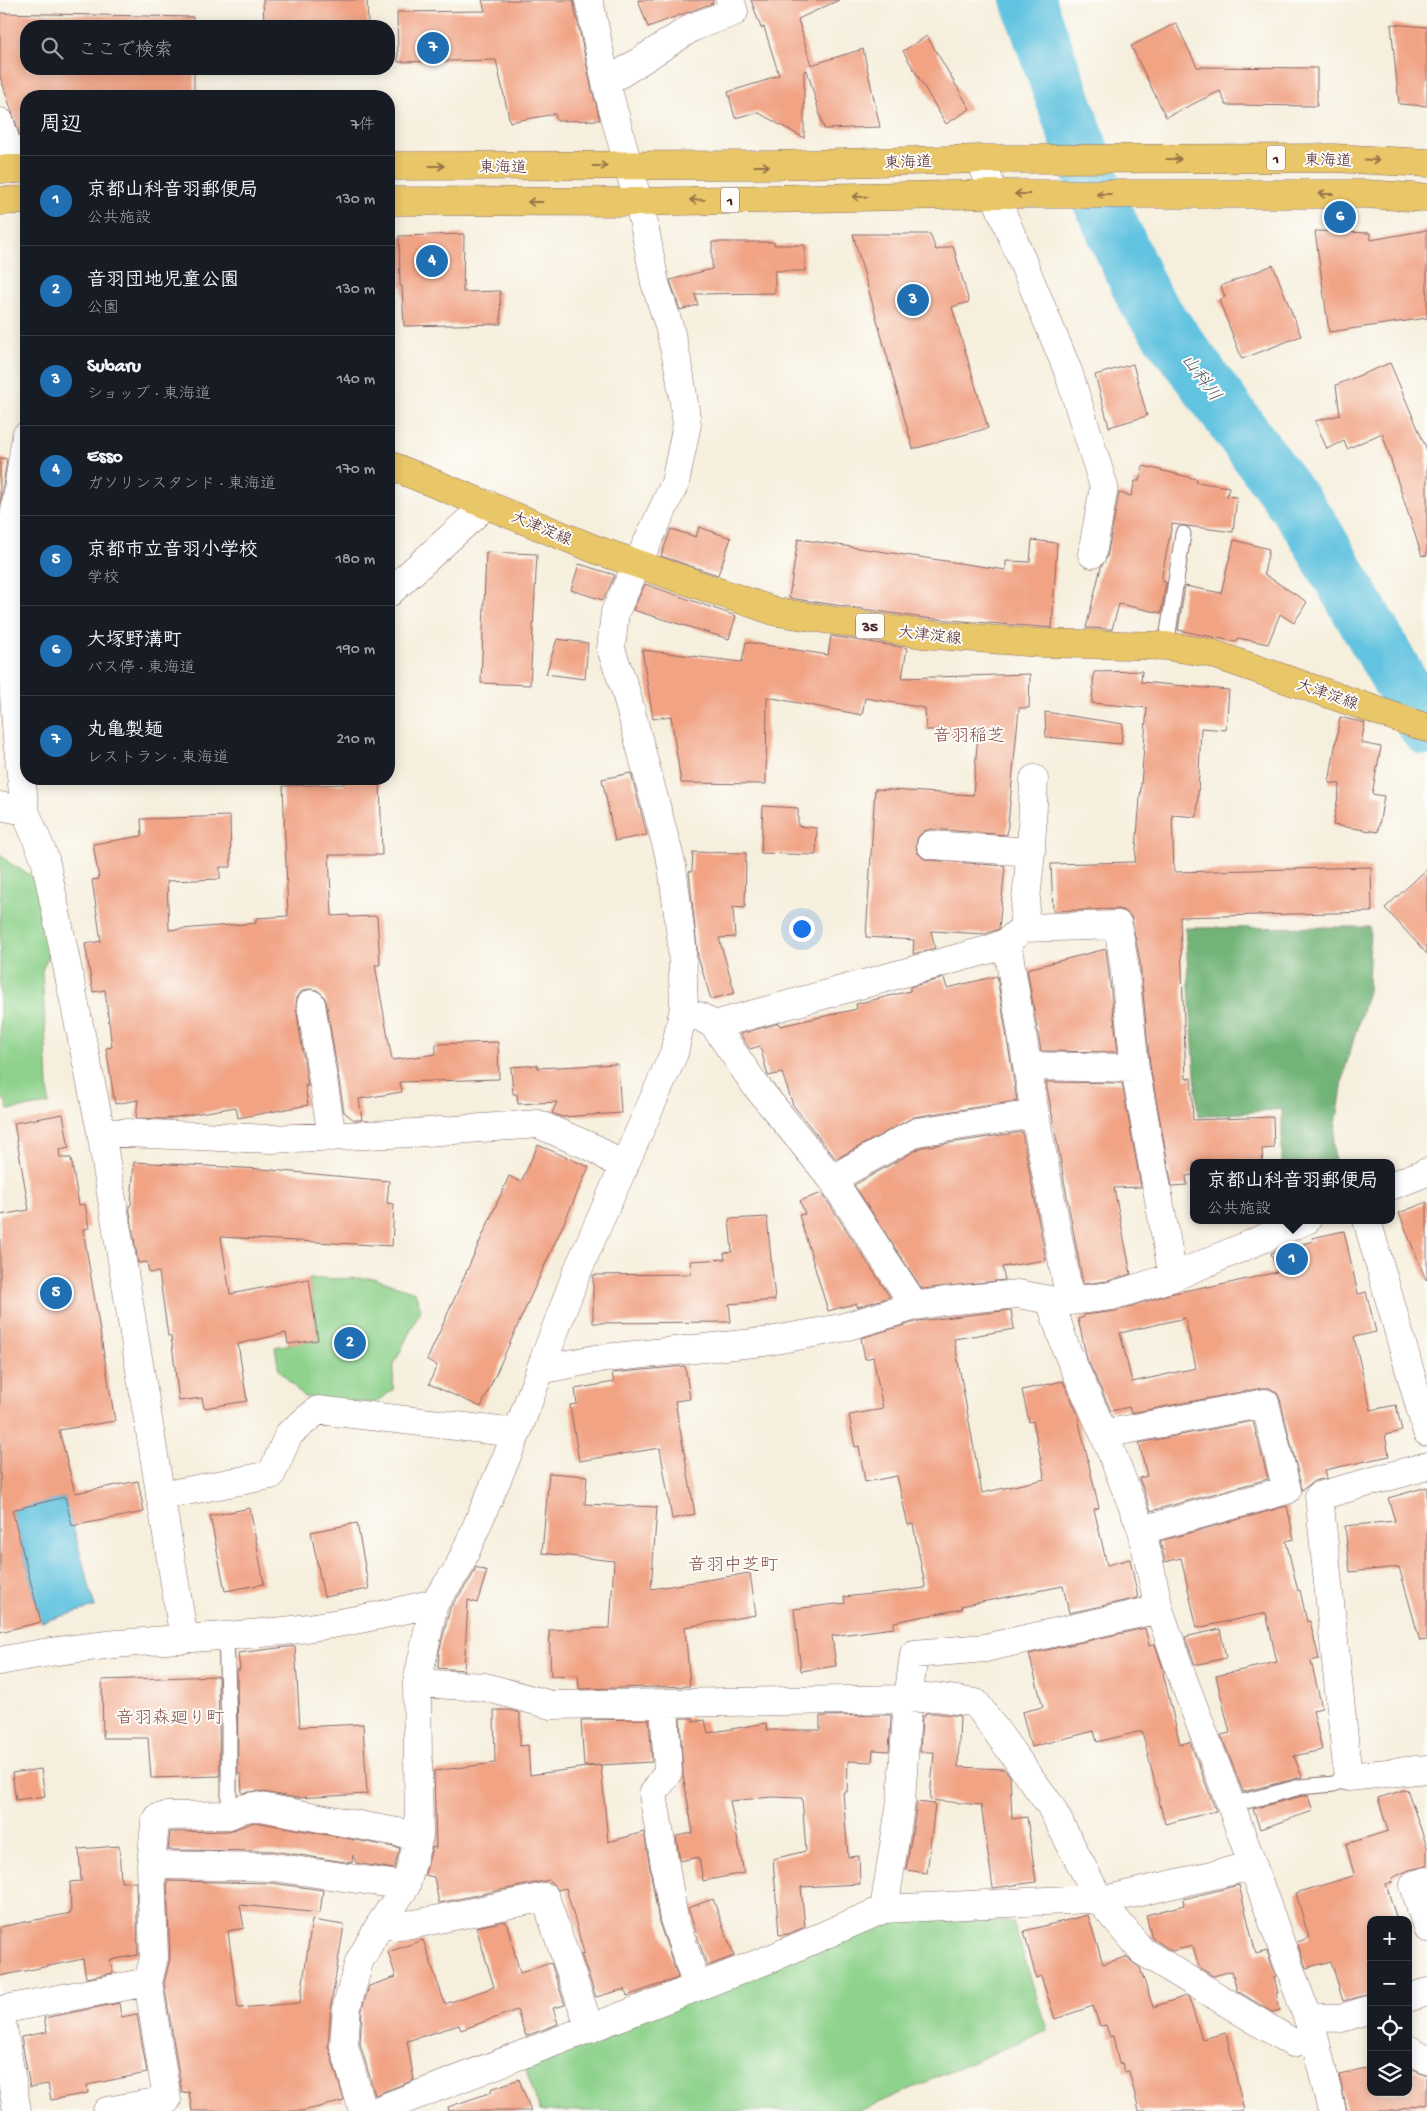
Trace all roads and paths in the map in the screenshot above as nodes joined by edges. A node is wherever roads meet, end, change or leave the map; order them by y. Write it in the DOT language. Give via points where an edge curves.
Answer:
graph roads {
  1 [pos="589,0"];
  2 [pos="730,0"];
  3 [pos="606,83"];
  4 [pos="0,122"];
  5 [pos="980,159"];
  6 [pos="1427,162"];
  7 [pos="395,166"];
  8 [pos="629,166"];
  9 [pos="14,169"];
  10 [pos="20,184"];
  11 [pos="994,194"];
  12 [pos="1427,198"];
  13 [pos="20,199"];
  14 [pos="0,201"];
  15 [pos="395,201"];
  16 [pos="638,202"];
  17 [pos="395,467"];
  18 [pos="20,477"];
  19 [pos="487,504"];
  20 [pos="1183,534"];
  21 [pos="1092,554"];
  22 [pos="639,564"];
  23 [pos="395,588"];
  24 [pos="10,598"];
  25 [pos="1166,646"];
  26 [pos="1427,728"];
  27 [pos="15,743"];
  28 [pos="1034,779"];
  29 [pos="12,808"];
  30 [pos="930,845"];
  31 [pos="1031,852"];
  32 [pos="1015,935"];
  33 [pos="311,1004"];
  34 [pos="684,1008"];
  35 [pos="714,1025"];
  36 [pos="1029,1066"];
  37 [pos="1135,1068"];
  38 [pos="1035,1114"];
  39 [pos="101,1132"];
  40 [pos="332,1137"];
  41 [pos="624,1168"];
  42 [pos="1427,1172"];
  43 [pos="832,1179"];
  44 [pos="1395,1184"];
  45 [pos="1298,1224"];
  46 [pos="1368,1224"];
  47 [pos="1173,1277"];
  48 [pos="1060,1301"];
  49 [pos="916,1306"];
  50 [pos="540,1370"];
  51 [pos="1427,1432"];
  52 [pos="516,1433"];
  53 [pos="1104,1434"];
  54 [pos="1427,1466"];
  55 [pos="160,1496"];
  56 [pos="1142,1530"];
  57 [pos="434,1603"];
  58 [pos="1159,1609"];
  59 [pos="226,1636"];
  60 [pos="184,1639"];
  61 [pos="0,1661"];
  62 [pos="417,1683"];
  63 [pos="908,1700"];
  64 [pos="664,1704"];
  65 [pos="1427,1769"];
  66 [pos="1348,1777"];
  67 [pos="1231,1805"];
  68 [pos="229,1815"];
  69 [pos="419,1836"];
  70 [pos="151,1865"];
  71 [pos="1252,1866"];
  72 [pos="1427,1881"];
  73 [pos="406,1886"];
  74 [pos="1100,1900"];
  75 [pos="884,1909"];
  76 [pos="379,1926"];
  77 [pos="1427,1928"];
  78 [pos="148,1982"];
  79 [pos="697,1986"];
  80 [pos="1427,1992"];
  81 [pos="1412,1997"];
  82 [pos="0,2010"];
  83 [pos="1367,2010"];
  84 [pos="1342,2018"];
  85 [pos="1310,2027"];
  86 [pos="590,2029"];
  87 [pos="1367,2029"];
  88 [pos="1412,2051"];
  89 [pos="1427,2059"];
  90 [pos="17,2111"];
  91 [pos="107,2111"];
  92 [pos="363,2111"];
  93 [pos="376,2111"];
  94 [pos="1332,2111"];
  1 -- 3 [label="street"];
  2 -- 3 [label="street" via="734,12 693,27"];
  3 -- 8 [label="street"];
  4 -- 9 [label="street"];
  5 -- 6 [label="main road, 東海道 / 1, one-way" via="1333,158"];
  8 -- 5 [label="main road, 東海道 / 1, one-way" via="772,166"];
  5 -- 11 [label="street"];
  7 -- 8 [label="main road, 東海道 / 1, one-way"];
  8 -- 16 [label="street"];
  9 -- 10 [label="main road"];
  12 -- 11 [label="main road, 1, one-way" via="1365,194"];
  11 -- 16 [label="main road, 1, one-way"];
  11 -- 21 [label="street" via="1068,371 1104,487"];
  13 -- 14 [label="main road"];
  16 -- 15 [label="main road, 1, one-way"];
  16 -- 22 [label="street" via="655,283 679,369 687,424 675,483"];
  17 -- 19 [label="main road, 大津淀線 / 35"];
  18 -- 24 [label="street" via="11,538"];
  19 -- 22 [label="main road, 大津淀線 / 35" via="596,550"];
  19 -- 23 [label="street"];
  20 -- 25 [label="lane"];
  22 -- 25 [label="main road, 大津淀線 / 35" via="777,612 912,633 1040,643"];
  22 -- 34 [label="street" via="616,612 611,649 630,706 672,866 682,945"];
  24 -- 27 [label="street"];
  25 -- 26 [label="main road, 大津淀線 / 35" via="1210,653"];
  27 -- 29 [label="street"];
  28 -- 31 [label="street"];
  29 -- 39 [label="street" via="44,859"];
  30 -- 31 [label="street"];
  31 -- 32 [label="street"];
  32 -- 35 [label="street" via="991,949"];
  32 -- 36 [label="street"];
  32 -- 37 [label="street" via="1118,925"];
  33 -- 40 [label="street"];
  34 -- 35 [label="street"];
  34 -- 41 [label="street" via="674,1053"];
  35 -- 43 [label="street" via="756,1086"];
  36 -- 37 [label="street"];
  36 -- 38 [label="street"];
  37 -- 47 [label="street"];
  38 -- 43 [label="street" via="917,1132"];
  38 -- 48 [label="street"];
  39 -- 40 [label="street" via="271,1139"];
  39 -- 55 [label="street"];
  40 -- 41 [label="street" via="538,1124 596,1149"];
  41 -- 50 [label="street" via="577,1272"];
  42 -- 44 [label="street"];
  43 -- 49 [label="street"];
  45 -- 47 [label="street"];
  46 -- 51 [label="street"];
  47 -- 48 [label="street" via="1111,1296"];
  48 -- 49 [label="street" via="1018,1294"];
  48 -- 53 [label="street" via="1066,1349"];
  49 -- 50 [label="street" via="841,1328 764,1342 595,1359"];
  50 -- 52 [label="street"];
  52 -- 55 [label="street" via="318,1410 289,1434 271,1475"];
  52 -- 57 [label="street" via="458,1570"];
  53 -- 56 [label="street"];
  53 -- 56 [label="street" via="1265,1403 1287,1490"];
  54 -- 66 [label="street" via="1319,1496"];
  55 -- 60 [label="street"];
  56 -- 58 [label="street"];
  57 -- 59 [label="street" via="348,1623"];
  57 -- 62 [label="street"];
  58 -- 63 [label="street" via="984,1648 914,1654"];
  58 -- 67 [label="street"];
  59 -- 60 [label="street"];
  59 -- 68 [label="lane"];
  60 -- 61 [label="street" via="42,1652"];
  62 -- 64 [label="street" via="485,1687 551,1704"];
  62 -- 69 [label="street"];
  63 -- 64 [label="street"];
  63 -- 74 [label="street" via="938,1697 976,1702 1050,1805"];
  63 -- 75 [label="street" via="900,1801"];
  64 -- 79 [label="street" via="668,1772 653,1794 674,1919"];
  65 -- 66 [label="street"];
  66 -- 67 [label="lane" via="1334,1784 1300,1787"];
  67 -- 71 [label="street"];
  68 -- 69 [label="street" via="255,1806"];
  68 -- 70 [label="street" via="158,1818"];
  69 -- 73 [label="street"];
  70 -- 73 [label="street" via="273,1867"];
  70 -- 78 [label="street" via="154,1958"];
  71 -- 74 [label="street"];
  71 -- 85 [label="street"];
  72 -- 77 [label="street" via="1414,1886"];
  73 -- 76 [label="street"];
  74 -- 75 [label="street"];
  74 -- 85 [label="street" via="1142,1950 1293,2043"];
  75 -- 79 [label="street" via="772,1958"];
  76 -- 86 [label="street" via="415,1924 545,1897"];
  76 -- 92 [label="street" via="359,1962 347,2006 344,2046"];
  78 -- 82 [label="street"];
  78 -- 91 [label="street" via="166,2100"];
  79 -- 86 [label="street"];
  80 -- 81 [label="street"];
  82 -- 90 [label="street"];
  83 -- 84 [label="street"];
  84 -- 85 [label="street"];
  84 -- 87 [label="street"];
  85 -- 94 [label="street"];
  86 -- 93 [label="street"];
  88 -- 89 [label="street"];
}
